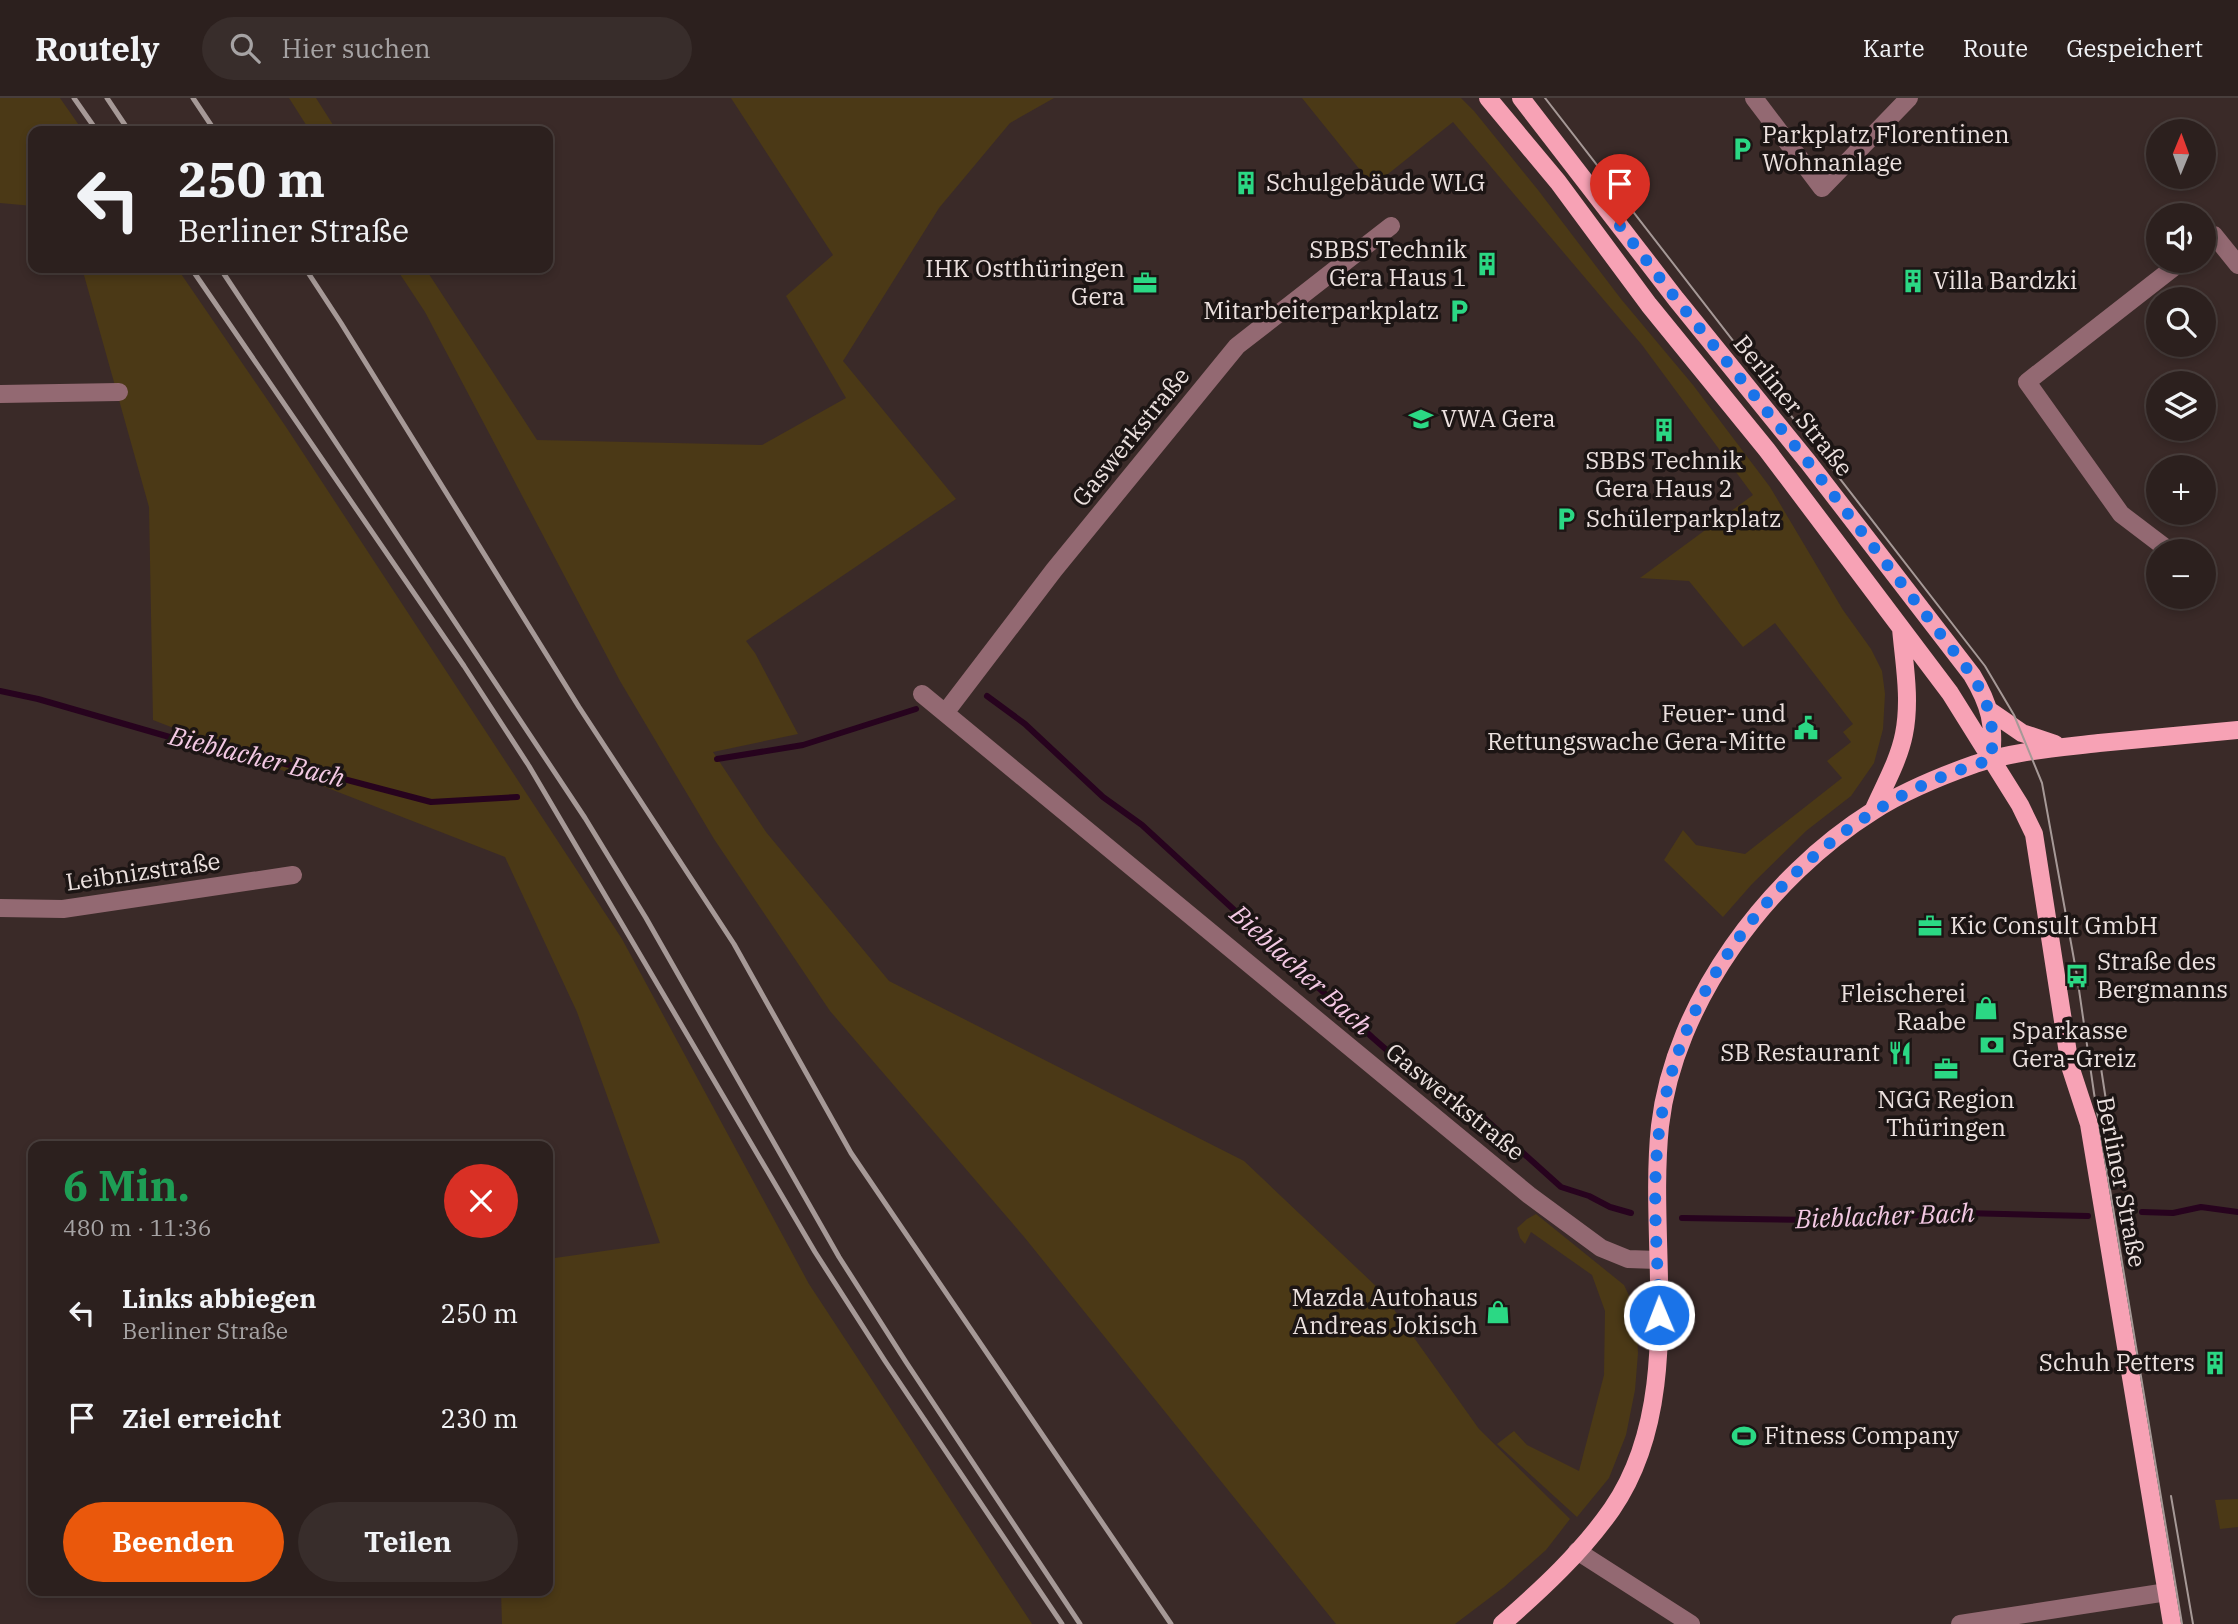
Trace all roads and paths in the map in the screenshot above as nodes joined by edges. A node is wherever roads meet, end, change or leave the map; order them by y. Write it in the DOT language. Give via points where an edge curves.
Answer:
graph roads {
  1 [pos="1488,98"];
  2 [pos="1521,98"];
  3 [pos="1754,98"];
  4 [pos="1909,98"];
  5 [pos="1391,226"];
  6 [pos="2216,238"];
  7 [pos="2238,265"];
  8 [pos="2167,273"];
  9 [pos="119,392"];
  10 [pos="0,394"];
  11 [pos="2154,539"];
  12 [pos="1901,628"];
  13 [pos="922,694"];
  14 [pos="1990,711"];
  15 [pos="944,713"];
  16 [pos="2238,730"];
  17 [pos="2065,747"];
  18 [pos="1991,760"];
  19 [pos="1873,811"];
  20 [pos="293,875"];
  21 [pos="0,908"];
  22 [pos="1657,1260"];
  23 [pos="1577,1551"];
  24 [pos="2167,1592"];
  25 [pos="1502,1624"];
  26 [pos="1690,1624"];
  27 [pos="1961,1624"];
  28 [pos="2172,1624"];
  1 -- 12 [label="main road, Berliner Straße" via="1558,182"];
  2 -- 14 [label="main road, Berliner Straße" via="1972,675"];
  3 -- 4 [label="street" via="1822,188"];
  5 -- 15 [label="street, Gaswerkstraße" via="1237,346"];
  6 -- 7 [label="street"];
  8 -- 11 [label="street" via="2027,382 2121,514"];
  9 -- 10 [label="street"];
  12 -- 18 [label="main road, Berliner Straße" via="1950,693"];
  12 -- 19 [label="main road" via="1904,733"];
  13 -- 15 [label="street, Gaswerkstraße"];
  14 -- 17 [label="main road" via="2022,733"];
  14 -- 18 [label="main road, Berliner Straße"];
  15 -- 22 [label="street, Gaswerkstraße" via="1529,1195 1601,1248 1628,1259"];
  16 -- 17 [label="main road"];
  17 -- 18 [label="main road"];
  18 -- 19 [label="main road" via="1936,779"];
  18 -- 24 [label="main road, Berliner Straße" via="2034,834 2070,1066 2091,1135"];
  19 -- 22 [label="main road" via="1809,860 1785,885 1741,934 1702,994 1667,1086 1657,1161"];
  20 -- 21 [label="street, Leibnizstraße" via="62,909"];
  22 -- 23 [label="main road" via="1659,1332 1643,1442 1612,1508"];
  23 -- 25 [label="main road"];
  23 -- 26 [label="street"];
  24 -- 27 [label="street"];
  24 -- 28 [label="main road, Berliner Straße"];
}
